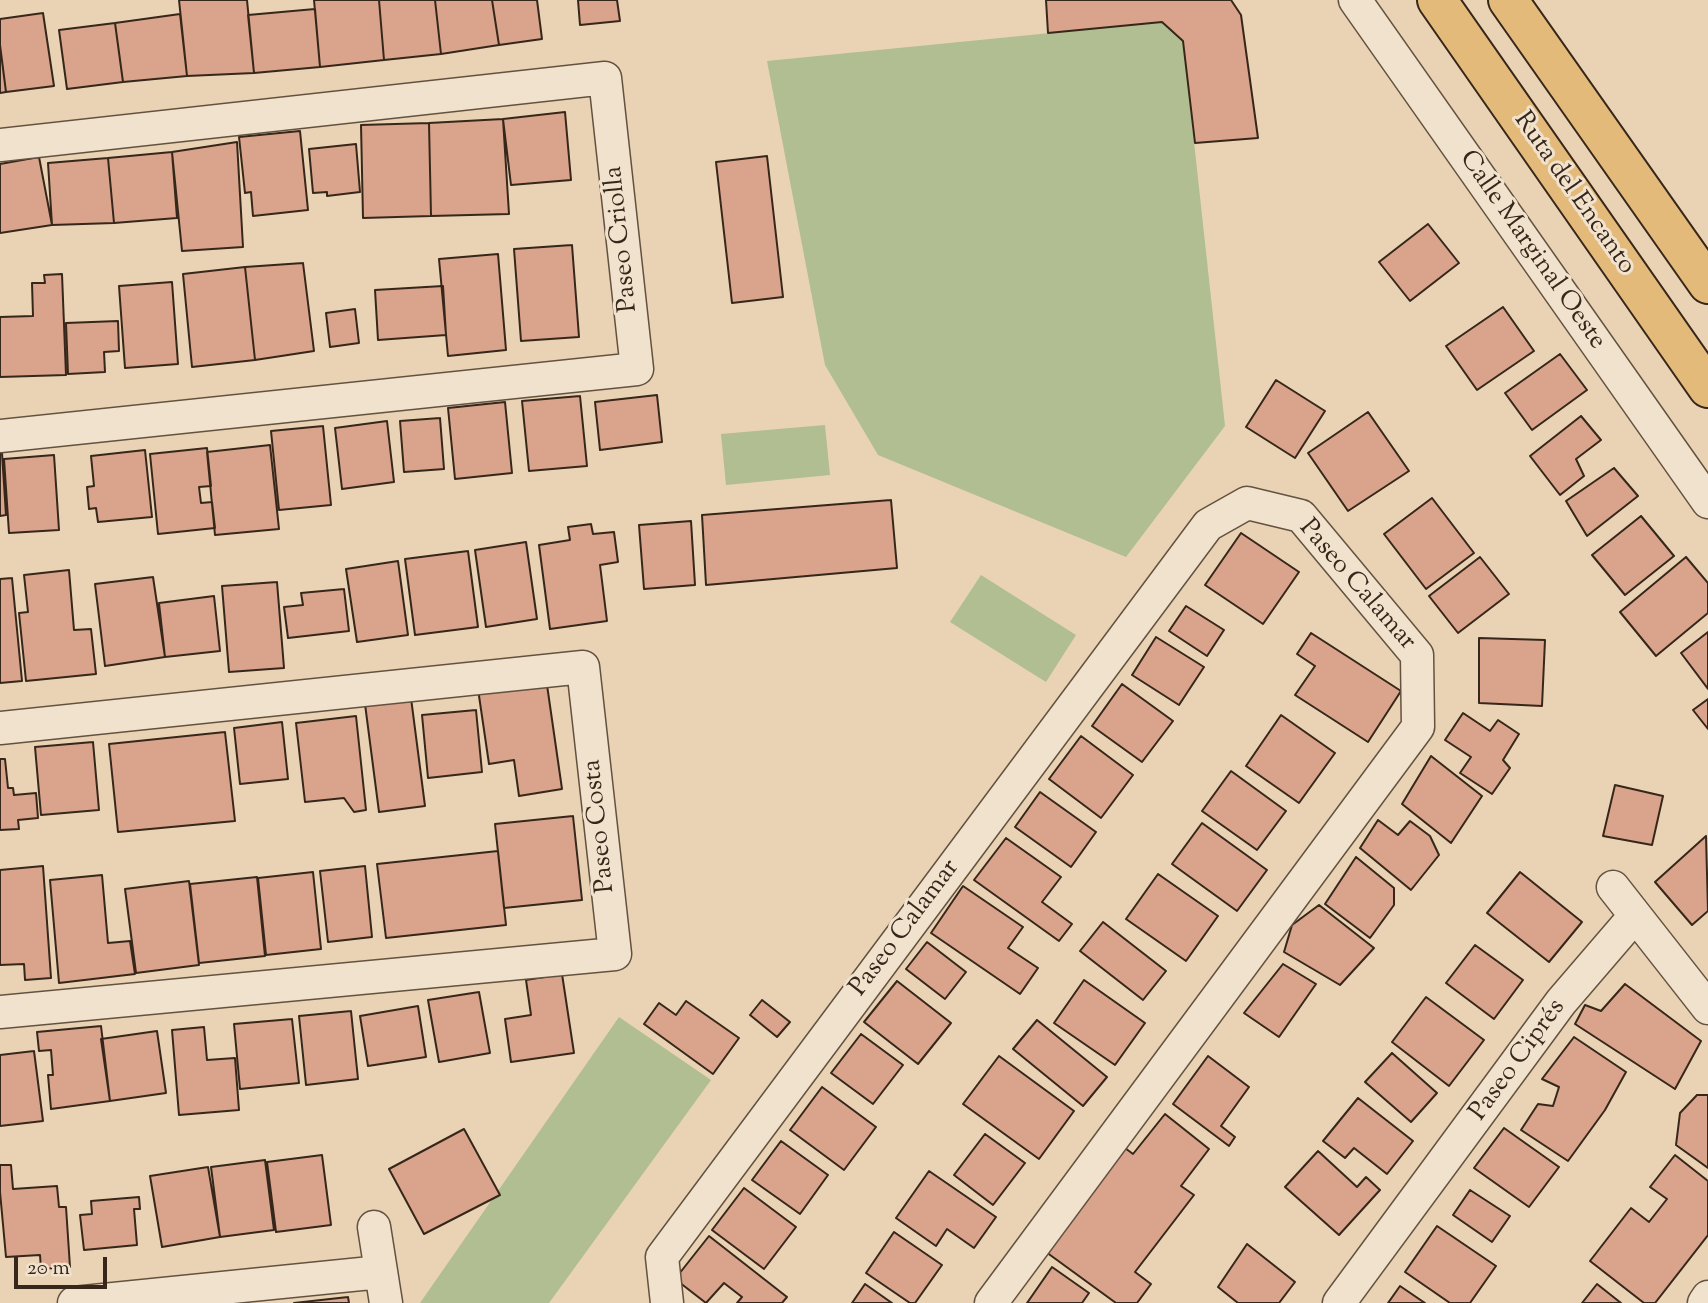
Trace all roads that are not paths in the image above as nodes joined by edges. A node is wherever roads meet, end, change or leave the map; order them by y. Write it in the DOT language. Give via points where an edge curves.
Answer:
graph roads {
  1 [pos="1355,0"];
  2 [pos="1437,0"];
  3 [pos="1508,0"];
  4 [pos="0,145"];
  5 [pos="1708,284"];
  6 [pos="1708,388"];
  7 [pos="0,436"];
  8 [pos="1708,502"];
  9 [pos="0,728"];
  10 [pos="1613,887"];
  11 [pos="1634,917"];
  12 [pos="1708,1008"];
  13 [pos="0,1012"];
  14 [pos="374,1227"];
  15 [pos="381,1272"];
  16 [pos="666,1296"];
  17 [pos="1708,1297"];
  18 [pos="74,1303"];
  19 [pos="386,1303"];
  20 [pos="990,1303"];
  21 [pos="1339,1303"];
  22 [pos="1704,1303"];
  1 -- 8 [label="street, Calle Marginal Oeste"];
  2 -- 6 [label="main road, Ruta del Encanto"];
  3 -- 5 [label="main road"];
  4 -- 7 [label="street, Paseo Criolla" via="605,78 637,369"];
  9 -- 13 [label="street, Paseo Costa" via="583,667 615,954"];
  10 -- 11 [label="street"];
  11 -- 12 [label="street"];
  11 -- 21 [label="street, Paseo Ciprés" via="1561,1002"];
  14 -- 15 [label="street"];
  15 -- 18 [label="street"];
  15 -- 19 [label="street"];
  16 -- 20 [label="street, Paseo Calamar" via="662,1257 1208,524 1248,503 1301,516 1418,655 1418,727"];
  17 -- 22 [label="street"];
}
